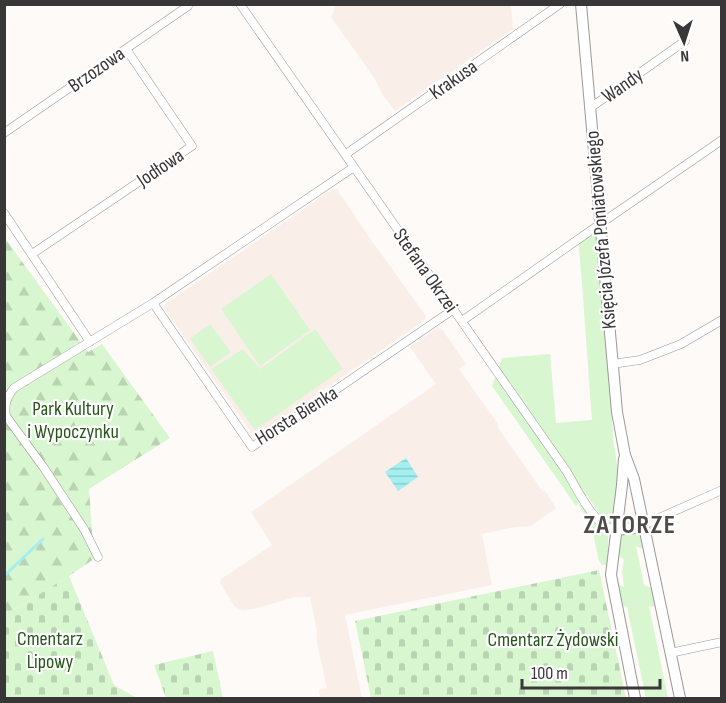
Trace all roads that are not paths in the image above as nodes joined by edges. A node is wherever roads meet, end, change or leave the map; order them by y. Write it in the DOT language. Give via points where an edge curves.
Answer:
graph roads {
  1 [pos="240,4"];
  2 [pos="560,4"];
  3 [pos="581,4"];
  4 [pos="188,6"];
  5 [pos="685,41"];
  6 [pos="126,49"];
  7 [pos="590,108"];
  8 [pos="4,133"];
  9 [pos="722,140"];
  10 [pos="345,154"];
  11 [pos="354,166"];
  12 [pos="4,213"];
  13 [pos="600,224"];
  14 [pos="32,254"];
  15 [pos="153,303"];
  16 [pos="453,309"];
  17 [pos="722,320"];
  18 [pos="462,321"];
  19 [pos="90,342"];
  20 [pos="612,364"];
  21 [pos="625,455"];
  22 [pos="722,490"];
  23 [pos="643,525"];
  24 [pos="616,530"];
  25 [pos="98,557"];
  26 [pos="722,642"];
  27 [pos="670,653"];
  28 [pos="635,699"];
  29 [pos="680,699"];
  1 -- 10 [label="street, Stefana Okrzei"];
  2 -- 10 [label="street, Krakusa"];
  3 -- 7 [label="street, Księcia Józefa Poniatowskiego"];
  4 -- 6 [label="street, Brzozowa"];
  5 -- 7 [label="street, Wandy"];
  6 -- 8 [label="street, Brzozowa"];
  6 -- 14 [label="street, Jodłowa" via="192,146"];
  7 -- 13 [label="street, Księcia Józefa Poniatowskiego"];
  9 -- 13 [label="street"];
  10 -- 11 [label="street, Stefana Okrzei"];
  11 -- 15 [label="street"];
  11 -- 16 [label="street, Stefana Okrzei"];
  12 -- 14 [label="street"];
  13 -- 18 [label="street"];
  13 -- 20 [label="street, Księcia Józefa Poniatowskiego"];
  14 -- 19 [label="street"];
  15 -- 16 [label="street, Horsta Bienka" via="252,447"];
  15 -- 19 [label="street"];
  16 -- 18 [label="street, Stefana Okrzei"];
  17 -- 20 [label="street" via="681,344 640,360"];
  18 -- 24 [label="street, Stefana Okrzei" via="596,518"];
  19 -- 25 [label="street" via="14,388 5,408 6,416 88,535"];
  20 -- 21 [label="street, Księcia Józefa Poniatowskiego"];
  21 -- 23 [label="street, Księcia Józefa Poniatowskiego"];
  21 -- 24 [label="street, Księcia Józefa Poniatowskiego"];
  22 -- 23 [label="street"];
  23 -- 24 [label="street"];
  23 -- 27 [label="street, Księcia Józefa Poniatowskiego"];
  24 -- 28 [label="street, Księcia Józefa Poniatowskiego" via="612,584"];
  26 -- 27 [label="street"];
  27 -- 29 [label="street, Księcia Józefa Poniatowskiego"];
}
